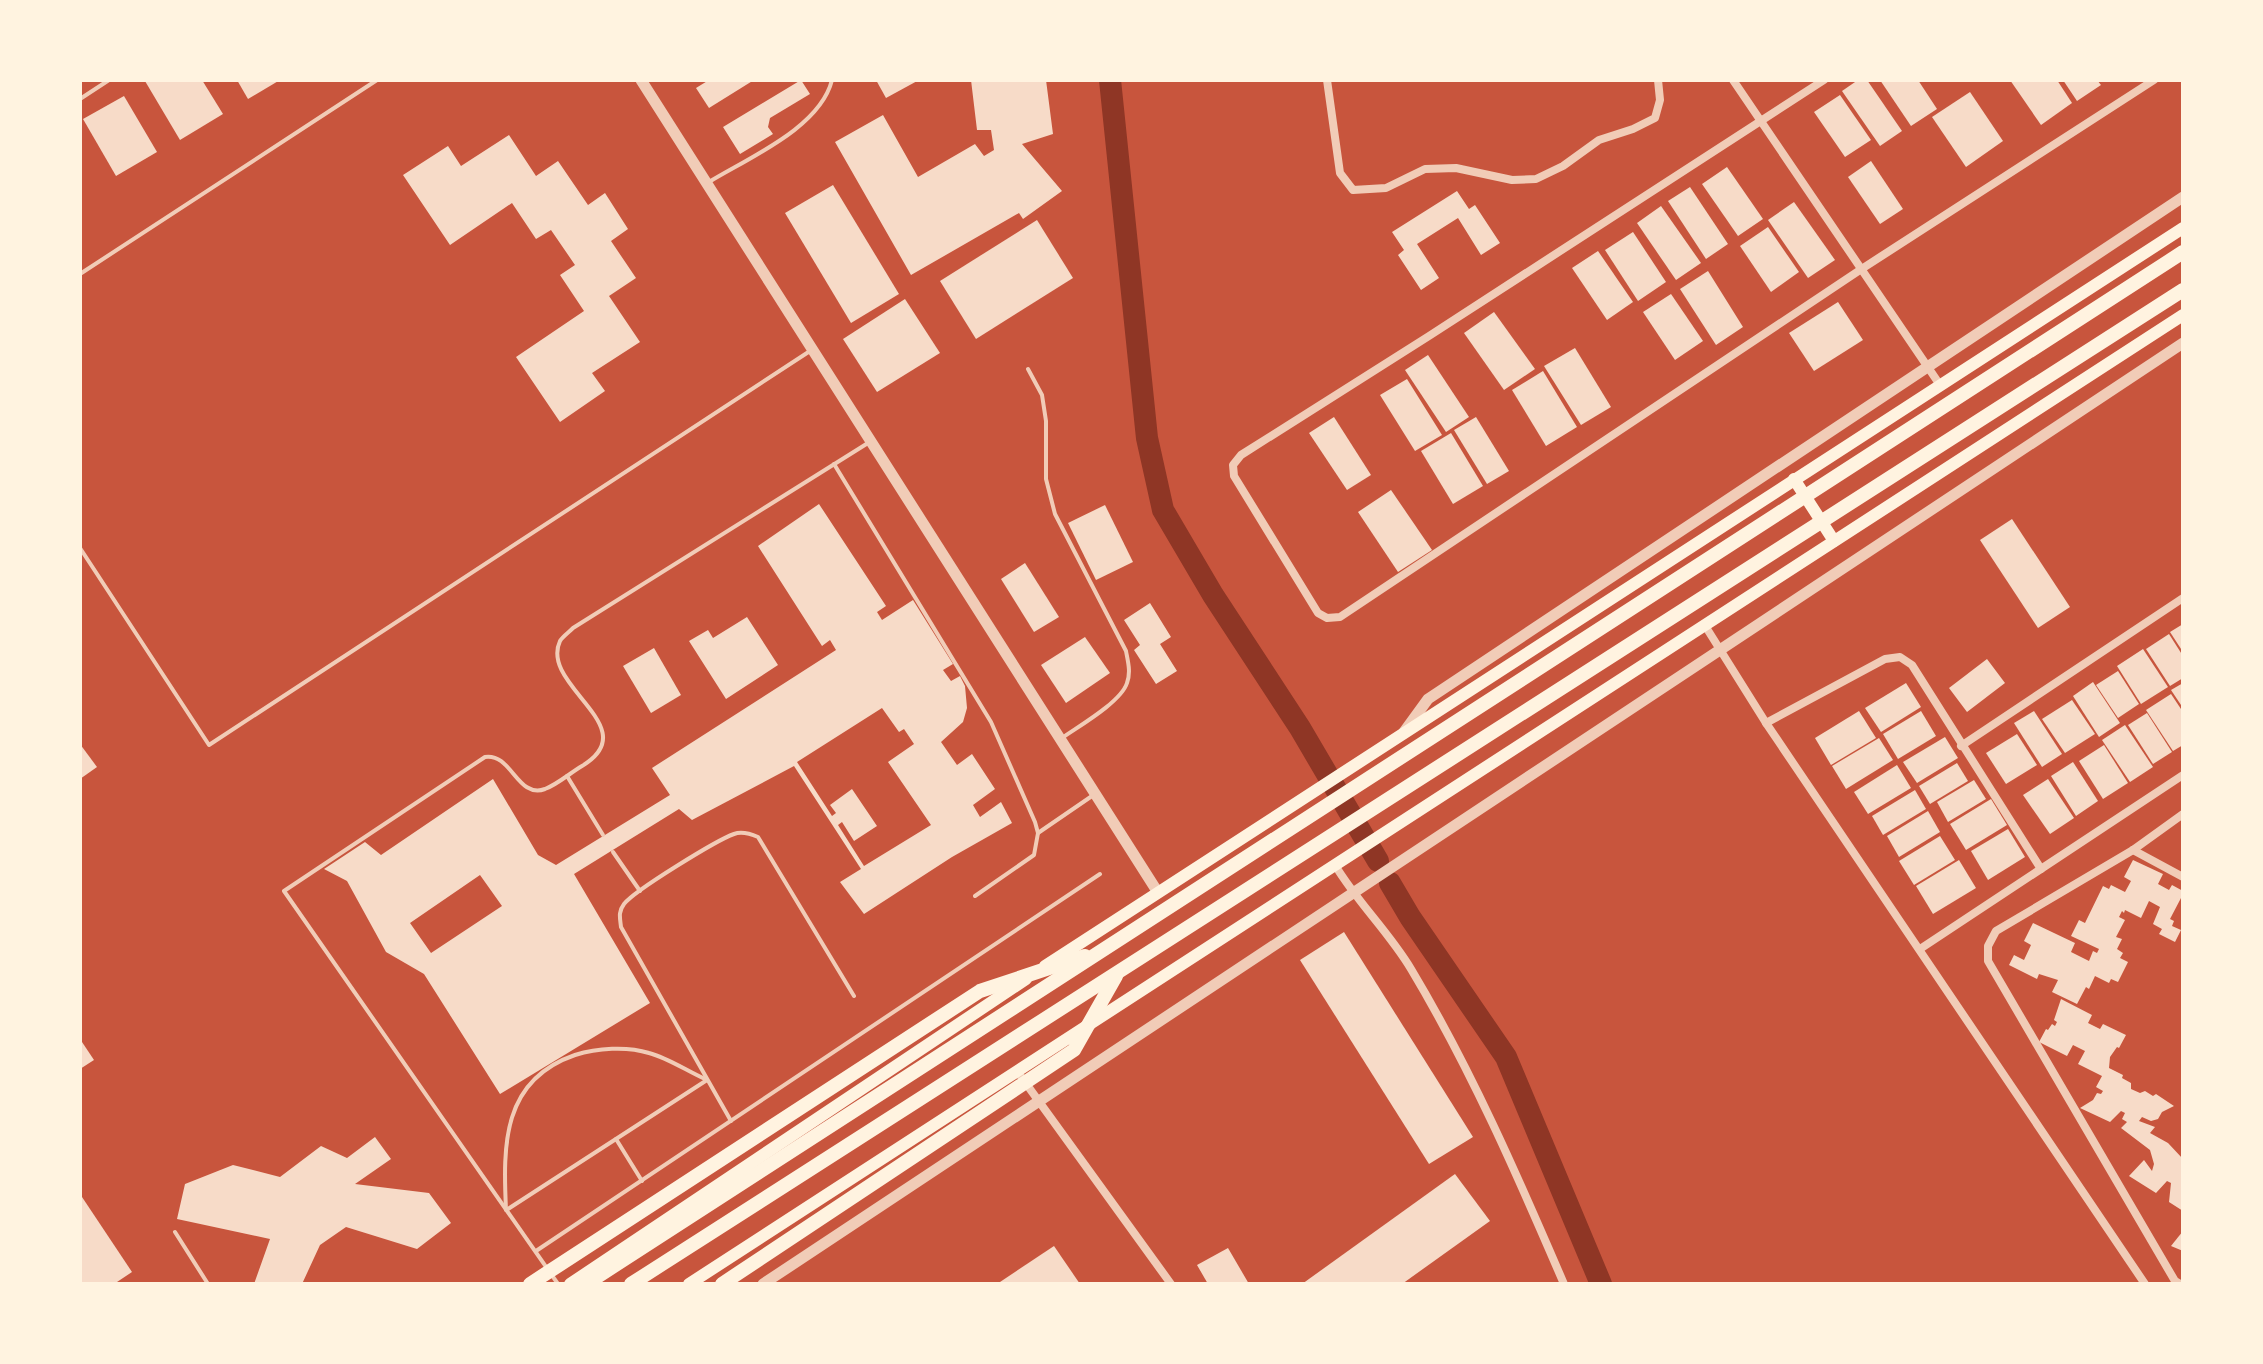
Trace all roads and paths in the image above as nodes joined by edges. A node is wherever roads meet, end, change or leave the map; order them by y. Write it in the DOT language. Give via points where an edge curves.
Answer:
graph roads {
  1 [pos="109,80"];
  2 [pos="377,80"];
  3 [pos="641,80"];
  4 [pos="832,80"];
  5 [pos="1327,80"];
  6 [pos="1658,80"];
  7 [pos="1733,80"];
  8 [pos="1824,80"];
  9 [pos="2154,80"];
  10 [pos="80,99"];
  11 [pos="1760,122"];
  12 [pos="707,183"];
  13 [pos="2183,197"];
  14 [pos="2183,228"];
  15 [pos="2183,252"];
  16 [pos="1860,270"];
  17 [pos="80,274"];
  18 [pos="2183,290"];
  19 [pos="2183,315"];
  20 [pos="2183,343"];
  21 [pos="812,350"];
  22 [pos="1927,367"];
  23 [pos="1028,369"];
  24 [pos="1940,385"];
  25 [pos="870,441"];
  26 [pos="834,464"];
  27 [pos="1794,479"];
  28 [pos="1834,541"];
  29 [pos="80,548"];
  30 [pos="2183,598"];
  31 [pos="1704,624"];
  32 [pos="1719,651"];
  33 [pos="1766,723"];
  34 [pos="1404,733"];
  35 [pos="1060,740"];
  36 [pos="1961,746"];
  37 [pos="2183,775"];
  38 [pos="566,776"];
  39 [pos="1095,794"];
  40 [pos="2183,814"];
  41 [pos="1038,833"];
  42 [pos="603,835"];
  43 [pos="2133,850"];
  44 [pos="613,852"];
  45 [pos="1336,864"];
  46 [pos="2041,869"];
  47 [pos="1100,874"];
  48 [pos="2183,877"];
  49 [pos="640,891"];
  50 [pos="1157,891"];
  51 [pos="1353,893"];
  52 [pos="975,896"];
  53 [pos="1920,949"];
  54 [pos="1103,950"];
  55 [pos="1118,972"];
  56 [pos="854,996"];
  57 [pos="1017,1071"];
  58 [pos="707,1080"];
  59 [pos="1038,1101"];
  60 [pos="731,1121"];
  61 [pos="616,1139"];
  62 [pos="642,1181"];
  63 [pos="506,1210"];
  64 [pos="175,1232"];
  65 [pos="536,1251"];
  66 [pos="208,1284"];
  67 [pos="530,1284"];
  68 [pos="558,1284"];
  69 [pos="570,1284"];
  70 [pos="586,1284"];
  71 [pos="631,1284"];
  72 [pos="689,1284"];
  73 [pos="722,1284"];
  74 [pos="763,1284"];
  75 [pos="1171,1284"];
  76 [pos="1564,1284"];
  77 [pos="2145,1284"];
  78 [pos="2180,1284"];
  1 -- 10 [label="lane"];
  2 -- 17 [label="lane"];
  3 -- 12 [label="street"];
  4 -- 12 [label="lane" via="814,114"];
  5 -- 6 [label="street" via="1340,173 1353,190 1386,188 1425,169 1536,179 1599,140 1655,118"];
  7 -- 11 [label="street"];
  8 -- 11 [label="street"];
  9 -- 16 [label="street"];
  11 -- 16 [label="street"];
  11 -- 16 [label="street" via="1241,455 1233,465 1234,476 1318,613 1340,617"];
  12 -- 21 [label="street"];
  13 -- 22 [label="street"];
  14 -- 24 [label="main road"];
  15 -- 54 [label="main road"];
  16 -- 22 [label="street"];
  18 -- 55 [label="main road"];
  19 -- 28 [label="main road"];
  20 -- 32 [label="street"];
  21 -- 25 [label="street"];
  21 -- 29 [label="lane" via="209,745"];
  22 -- 24 [label="street"];
  22 -- 34 [label="street" via="1428,699"];
  23 -- 35 [label="lane" via="1042,395 1046,479 1055,514 1126,651 1129,668 1127,686 1116,699"];
  24 -- 27 [label="main road"];
  25 -- 26 [label="lane"];
  25 -- 35 [label="street"];
  26 -- 38 [label="lane" via="560,640 561,668 604,738 594,759"];
  26 -- 41 [label="lane" via="991,722"];
  27 -- 28 [label="main road"];
  27 -- 34 [label="main road"];
  28 -- 31 [label="main road"];
  30 -- 36 [label="street"];
  31 -- 32 [label="street"];
  31 -- 45 [label="main road"];
  32 -- 33 [label="street"];
  32 -- 51 [label="street"];
  33 -- 36 [label="street" via="1885,659 1900,657 1912,665"];
  33 -- 53 [label="street"];
  34 -- 50 [label="main road"];
  35 -- 39 [label="street"];
  36 -- 46 [label="street"];
  37 -- 46 [label="street"];
  38 -- 42 [label="lane"];
  38 -- 63 [label="lane" via="544,790 532,790 502,760 485,757 284,891"];
  39 -- 41 [label="lane"];
  39 -- 50 [label="street"];
  40 -- 43 [label="street"];
  41 -- 52 [label="lane" via="1034,855"];
  43 -- 48 [label="street"];
  43 -- 78 [label="street" via="1996,931 1988,961"];
  44 -- 49 [label="lane"];
  45 -- 51 [label="street"];
  45 -- 57 [label="main road"];
  46 -- 53 [label="street"];
  47 -- 60 [label="lane"];
  49 -- 56 [label="lane" via="736,833 758,837"];
  49 -- 58 [label="lane" via="622,906 621,927"];
  50 -- 69 [label="main road"];
  51 -- 59 [label="street"];
  51 -- 76 [label="street" via="1409,965 1433,1006 1481,1096"];
  53 -- 77 [label="street"];
  54 -- 67 [label="main road" via="980,991"];
  54 -- 70 [label="main road"];
  55 -- 71 [label="main road"];
  55 -- 73 [label="main road" via="1074,1050"];
  57 -- 59 [label="street"];
  57 -- 72 [label="main road"];
  58 -- 60 [label="lane"];
  58 -- 61 [label="lane"];
  58 -- 63 [label="lane" via="648,1052 586,1052 558,1061 522,1093 509,1124"];
  59 -- 74 [label="street"];
  59 -- 75 [label="street"];
  60 -- 62 [label="lane"];
  61 -- 62 [label="lane"];
  61 -- 63 [label="lane"];
  62 -- 65 [label="lane"];
  63 -- 65 [label="lane"];
  64 -- 66 [label="lane"];
  65 -- 68 [label="lane"];
}
